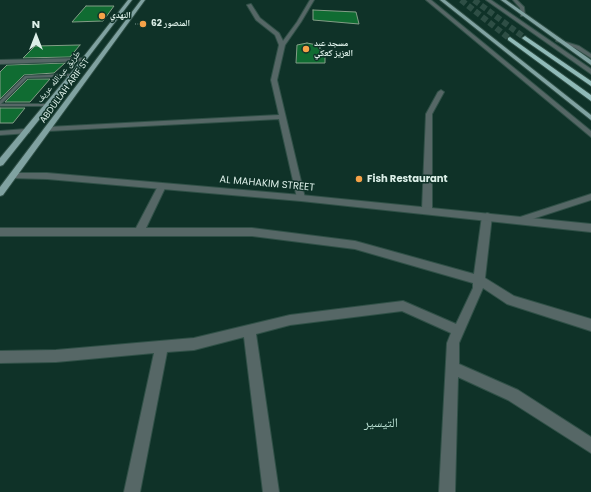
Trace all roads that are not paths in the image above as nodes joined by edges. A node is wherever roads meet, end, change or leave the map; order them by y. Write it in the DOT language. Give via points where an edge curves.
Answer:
graph roads {
  1 [pos="130,0"];
  2 [pos="143,0"];
  3 [pos="312,0"];
  4 [pos="428,0"];
  5 [pos="442,0"];
  6 [pos="488,0"];
  7 [pos="503,0"];
  8 [pos="515,0"];
  9 [pos="249,5"];
  10 [pos="523,15"];
  11 [pos="525,38"];
  12 [pos="510,39"];
  13 [pos="558,40"];
  14 [pos="282,45"];
  15 [pos="591,56"];
  16 [pos="84,59"];
  17 [pos="0,62"];
  18 [pos="591,63"];
  19 [pos="591,72"];
  20 [pos="72,75"];
  21 [pos="591,84"];
  22 [pos="441,92"];
  23 [pos="591,99"];
  24 [pos="0,104"];
  25 [pos="48,105"];
  26 [pos="283,117"];
  27 [pos="591,118"];
  28 [pos="48,129"];
  29 [pos="26,131"];
  30 [pos="0,133"];
  31 [pos="591,135"];
  32 [pos="0,163"];
  33 [pos="13,176"];
  34 [pos="162,186"];
  35 [pos="0,193"];
  36 [pos="591,197"];
  37 [pos="301,198"];
  38 [pos="427,210"];
  39 [pos="487,216"];
  40 [pos="520,220"];
  41 [pos="591,228"];
  42 [pos="0,232"];
  43 [pos="139,232"];
  44 [pos="479,280"];
  45 [pos="591,325"];
  46 [pos="249,330"];
  47 [pos="459,330"];
  48 [pos="162,346"];
  49 [pos="0,357"];
  50 [pos="452,368"];
  51 [pos="591,446"];
  52 [pos="132,492"];
  53 [pos="271,492"];
  54 [pos="447,492"];
  1 -- 16 [label="main road, طريق عبدالله عريف"];
  2 -- 28 [label="main road, ABDULLAH ARIF ST"];
  3 -- 14 [label="street"];
  4 -- 31 [label="street"];
  5 -- 27 [label="main road"];
  6 -- 19 [label="street"];
  7 -- 10 [label="main road"];
  8 -- 10 [label="street" via="522,8"];
  9 -- 14 [label="street" via="258,19 276,34"];
  10 -- 13 [label="main road"];
  11 -- 21 [label="highway"];
  12 -- 23 [label="highway"];
  13 -- 15 [label="street"];
  13 -- 18 [label="main road"];
  14 -- 26 [label="street" via="274,80"];
  16 -- 17 [label="street"];
  16 -- 20 [label="main road, طريق عبدالله عريف"];
  20 -- 24 [label="lane" via="26,77"];
  20 -- 25 [label="main road, طريق عبدالله عريف"];
  22 -- 38 [label="street" via="429,114"];
  24 -- 25 [label="lane"];
  25 -- 29 [label="main road, طريق عبدالله عريف"];
  26 -- 28 [label="street"];
  26 -- 37 [label="street"];
  28 -- 33 [label="main road, ABDULLAH ARIF ST"];
  29 -- 30 [label="street"];
  29 -- 32 [label="main road, طريق عبدالله عريف"];
  33 -- 34 [label="street, AL MAHAKIM STREET" via="47,176"];
  33 -- 35 [label="main road, ABDULLAH ARIF ST"];
  34 -- 37 [label="street, AL MAHAKIM STREET"];
  34 -- 43 [label="street"];
  36 -- 40 [label="street"];
  37 -- 38 [label="street, AL MAHAKIM STREET"];
  38 -- 39 [label="street, AL MAHAKIM STREET"];
  39 -- 40 [label="street, AL MAHAKIM STREET"];
  39 -- 44 [label="street"];
  40 -- 41 [label="street, AL MAHAKIM STREET"];
  42 -- 43 [label="street"];
  43 -- 44 [label="street" via="252,232 355,245"];
  44 -- 45 [label="street" via="511,300"];
  44 -- 47 [label="street" via="478,288"];
  46 -- 47 [label="street" via="290,320 403,306"];
  46 -- 48 [label="street" via="194,344"];
  46 -- 53 [label="street"];
  47 -- 50 [label="street" via="453,343"];
  48 -- 49 [label="street" via="56,356"];
  48 -- 52 [label="street"];
  50 -- 51 [label="street" via="513,395"];
  50 -- 54 [label="street"];
}
